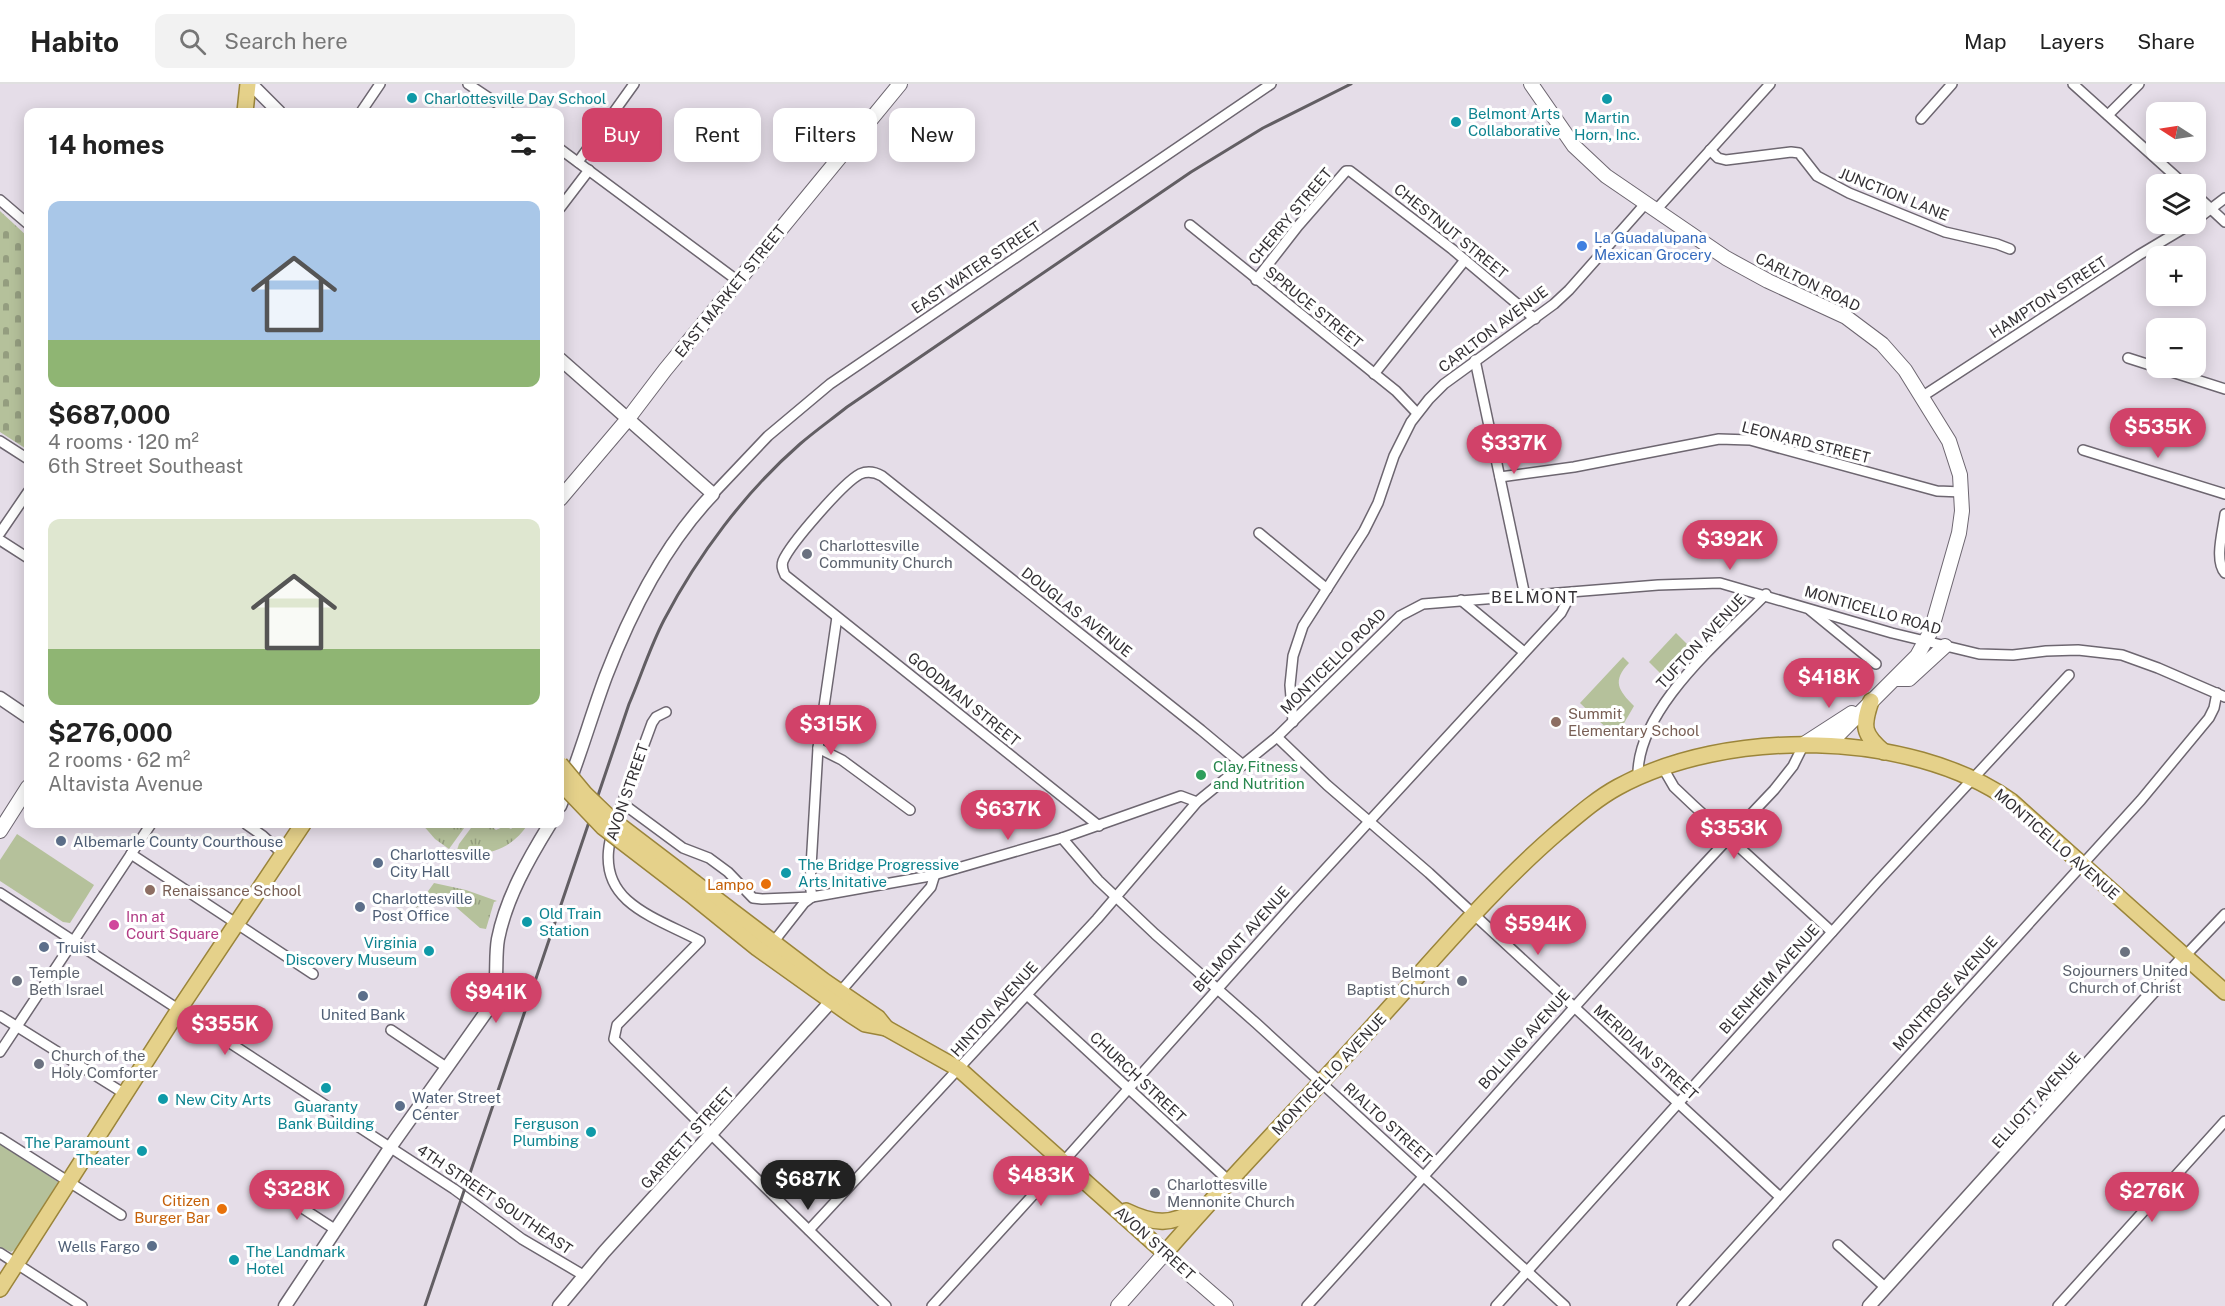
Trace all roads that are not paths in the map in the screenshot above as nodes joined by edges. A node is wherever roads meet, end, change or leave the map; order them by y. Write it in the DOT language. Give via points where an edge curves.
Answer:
graph roads {
  1 [pos="249,84"];
  2 [pos="380,84"];
  3 [pos="468,84"];
  4 [pos="634,84"];
  5 [pos="900,84"];
  6 [pos="1271,84"];
  7 [pos="1531,84"];
  8 [pos="1770,84"];
  9 [pos="1952,84"];
  10 [pos="2073,84"];
  11 [pos="2139,84"];
  12 [pos="246,108"];
  13 [pos="275,108"];
  14 [pos="364,108"];
  15 [pos="504,108"];
  16 [pos="2108,115"];
  17 [pos="1921,119"];
  18 [pos="1710,150"];
  19 [pos="564,152"];
  20 [pos="578,162"];
  21 [pos="589,170"];
  22 [pos="1346,171"];
  23 [pos="2173,174"];
  24 [pos="2225,198"];
  25 [pos="0,200"];
  26 [pos="564,203"];
  27 [pos="2206,204"];
  28 [pos="1651,206"];
  29 [pos="2212,210"];
  30 [pos="2206,214"];
  31 [pos="24,221"];
  32 [pos="2225,222"];
  33 [pos="1190,225"];
  34 [pos="2174,234"];
  35 [pos="2010,249"];
  36 [pos="1465,260"];
  37 [pos="1256,279"];
  38 [pos="738,281"];
  39 [pos="1535,319"];
  40 [pos="2128,358"];
  41 [pos="1475,360"];
  42 [pos="564,363"];
  43 [pos="1374,374"];
  44 [pos="2225,389"];
  45 [pos="1923,396"];
  46 [pos="1418,413"];
  47 [pos="627,420"];
  48 [pos="0,441"];
  49 [pos="2083,450"];
  50 [pos="24,456"];
  51 [pos="1500,477"];
  52 [pos="1962,492"];
  53 [pos="564,494"];
  54 [pos="713,494"];
  55 [pos="2225,494"];
  56 [pos="24,498"];
  57 [pos="2225,514"];
  58 [pos="0,533"];
  59 [pos="1259,533"];
  60 [pos="0,540"];
  61 [pos="24,555"];
  62 [pos="2225,573"];
  63 [pos="1327,589"];
  64 [pos="1572,592"];
  65 [pos="1766,594"];
  66 [pos="811,595"];
  67 [pos="1525,596"];
  68 [pos="1461,600"];
  69 [pos="1806,606"];
  70 [pos="837,617"];
  71 [pos="1926,642"];
  72 [pos="1945,646"];
  73 [pos="1524,652"];
  74 [pos="1876,664"];
  75 [pos="2069,675"];
  76 [pos="1895,679"];
  77 [pos="2221,695"];
  78 [pos="0,698"];
  79 [pos="1871,701"];
  80 [pos="666,712"];
  81 [pos="24,714"];
  82 [pos="1293,722"];
  83 [pos="1277,737"];
  84 [pos="1804,744"];
  85 [pos="1828,745"];
  86 [pos="818,748"];
  87 [pos="1884,752"];
  88 [pos="1243,765"];
  89 [pos="1663,768"];
  90 [pos="564,769"];
  91 [pos="1638,778"];
  92 [pos="1972,778"];
  93 [pos="564,786"];
  94 [pos="24,793"];
  95 [pos="564,796"];
  96 [pos="1197,802"];
  97 [pos="622,803"];
  98 [pos="910,810"];
  99 [pos="1369,821"];
  100 [pos="1099,826"];
  101 [pos="148,828"];
  102 [pos="252,828"];
  103 [pos="300,828"];
  104 [pos="548,828"];
  105 [pos="0,831"];
  106 [pos="1728,837"];
  107 [pos="1062,838"];
  108 [pos="131,854"];
  109 [pos="283,854"];
  110 [pos="2082,864"];
  111 [pos="935,874"];
  112 [pos="692,888"];
  113 [pos="0,893"];
  114 [pos="812,897"];
  115 [pos="1116,897"];
  116 [pos="2225,914"];
  117 [pos="1473,915"];
  118 [pos="237,925"];
  119 [pos="1832,932"];
  120 [pos="72,941"];
  121 [pos="769,948"];
  122 [pos="2185,956"];
  123 [pos="313,974"];
  124 [pos="1218,989"];
  125 [pos="2225,992"];
  126 [pos="1027,994"];
  127 [pos="836,996"];
  128 [pos="1575,1008"];
  129 [pos="178,1011"];
  130 [pos="0,1016"];
  131 [pos="16,1027"];
  132 [pos="391,1030"];
  133 [pos="0,1052"];
  134 [pos="446,1067"];
  135 [pos="960,1069"];
  136 [pos="1322,1083"];
  137 [pos="1128,1088"];
  138 [pos="125,1094"];
  139 [pos="1679,1103"];
  140 [pos="2225,1121"];
  141 [pos="711,1134"];
  142 [pos="0,1138"];
  143 [pos="390,1148"];
  144 [pos="1064,1161"];
  145 [pos="1425,1177"];
  146 [pos="68,1181"];
  147 [pos="1229,1181"];
  148 [pos="273,1189"];
  149 [pos="1780,1197"];
  150 [pos="1113,1205"];
  151 [pos="1207,1205"];
  152 [pos="121,1215"];
  153 [pos="336,1230"];
  154 [pos="808,1230"];
  155 [pos="1838,1245"];
  156 [pos="0,1253"];
  157 [pos="1165,1253"];
  158 [pos="17,1263"];
  159 [pos="1527,1271"];
  160 [pos="583,1275"];
  161 [pos="1886,1287"];
  162 [pos="0,1289"];
  163 [pos="82,1306"];
  164 [pos="285,1306"];
  165 [pos="559,1306"];
  166 [pos="886,1306"];
  167 [pos="932,1306"];
  168 [pos="1118,1306"];
  169 [pos="1226,1306"];
  170 [pos="1307,1306"];
  171 [pos="1496,1306"];
  172 [pos="1565,1306"];
  173 [pos="1682,1306"];
  174 [pos="1869,1306"];
  175 [pos="2058,1306"];
  1 -- 12 [label="main road"];
  1 -- 13 [label="street"];
  2 -- 14 [label="street"];
  3 -- 15 [label="street"];
  4 -- 20 [label="street"];
  5 -- 38 [label="main road, EAST MARKET STREET"];
  6 -- 54 [label="street, EAST WATER STREET" via="830,384 768,436"];
  7 -- 28 [label="main road, CARLTON ROAD" via="1584,156"];
  8 -- 18 [label="street, CARLTON AVENUE"];
  9 -- 17 [label="street"];
  10 -- 16 [label="street"];
  11 -- 16 [label="street"];
  16 -- 23 [label="street"];
  18 -- 28 [label="street, CARLTON AVENUE"];
  18 -- 35 [label="street, JUNCTION LANE" via="1726,160 1799,153 1817,176 1849,194 1945,232"];
  19 -- 20 [label="street"];
  20 -- 21 [label="street"];
  21 -- 26 [label="street"];
  21 -- 38 [label="street"];
  22 -- 36 [label="street, CHESTNUT STREET"];
  22 -- 37 [label="street, CHERRY STREET"];
  24 -- 29 [label="street"];
  25 -- 31 [label="street"];
  27 -- 29 [label="street"];
  28 -- 39 [label="street, CARLTON AVENUE"];
  28 -- 45 [label="main road, CARLTON ROAD" via="1746,270 1825,306 1866,330 1894,356"];
  29 -- 30 [label="street"];
  29 -- 32 [label="street"];
  33 -- 37 [label="street, SPRUCE STREET"];
  34 -- 45 [label="street, HAMPTON STREET"];
  36 -- 39 [label="street, CHESTNUT STREET"];
  36 -- 43 [label="street"];
  37 -- 43 [label="street, SPRUCE STREET"];
  38 -- 47 [label="main road, EAST MARKET STREET"];
  39 -- 41 [label="street, CARLTON AVENUE"];
  40 -- 44 [label="street"];
  41 -- 46 [label="street, CARLTON AVENUE" via="1444,384"];
  41 -- 51 [label="street"];
  42 -- 47 [label="street"];
  43 -- 46 [label="street, SPRUCE STREET"];
  45 -- 52 [label="main road, CARLTON ROAD" via="1949,441"];
  46 -- 63 [label="street, CARLTON AVENUE" via="1401,441 1364,531"];
  47 -- 53 [label="main road, EAST MARKET STREET"];
  47 -- 54 [label="street"];
  48 -- 50 [label="street"];
  49 -- 55 [label="street"];
  51 -- 52 [label="street, LEONARD STREET" via="1735,438 1937,491"];
  51 -- 67 [label="street"];
  52 -- 71 [label="main road, CARLTON ROAD" via="1959,532"];
  54 -- 95 [label="street" via="685,526 633,615"];
  56 -- 58 [label="street"];
  57 -- 62 [label="street" via="2221,554"];
  59 -- 63 [label="street"];
  60 -- 61 [label="street"];
  63 -- 82 [label="street, CARLTON AVENUE" via="1307,617 1297,640 1290,685"];
  64 -- 65 [label="street, MONTICELLO ROAD" via="1707,582"];
  64 -- 67 [label="street, MONTICELLO ROAD"];
  64 -- 73 [label="street, BELMONT AVENUE" via="1561,613"];
  65 -- 69 [label="street, MONTICELLO ROAD"];
  65 -- 91 [label="street, TUFTON AVENUE" via="1665,702 1639,752"];
  66 -- 70 [label="street, GOODMAN STREET"];
  66 -- 88 [label="street, DOUGLAS AVENUE" via="785,575 784,560 817,515 857,476 873,472"];
  67 -- 68 [label="street, MONTICELLO ROAD"];
  68 -- 73 [label="street"];
  68 -- 82 [label="street, MONTICELLO ROAD" via="1423,604 1400,616"];
  69 -- 71 [label="street, MONTICELLO ROAD"];
  69 -- 74 [label="street"];
  70 -- 86 [label="street"];
  70 -- 100 [label="street, GOODMAN STREET"];
  71 -- 72 [label="street, MONTICELLO ROAD"];
  71 -- 76 [label="main road, BOLLING AVENUE"];
  72 -- 76 [label="main road" via="1910,679"];
  72 -- 77 [label="street, MONTICELLO ROAD" via="1996,656 2101,651 2142,662"];
  73 -- 99 [label="street, BELMONT AVENUE"];
  75 -- 92 [label="street, BLENHEIM AVENUE"];
  76 -- 79 [label="main road, BOLLING AVENUE"];
  77 -- 110 [label="street, MONTROSE AVENUE" via="2203,727"];
  78 -- 81 [label="street"];
  79 -- 84 [label="main road, BOLLING AVENUE"];
  79 -- 85 [label="main road, BOLLING AVENUE"];
  79 -- 87 [label="main road" via="1866,731"];
  80 -- 97 [label="street, AVON STREET" via="652,723"];
  82 -- 83 [label="street, MONTICELLO ROAD"];
  83 -- 88 [label="street, MONTICELLO ROAD"];
  83 -- 99 [label="street, MERIDIAN STREET"];
  84 -- 85 [label="main road, MONTICELLO AVENUE"];
  84 -- 89 [label="main road, MONTICELLO AVENUE" via="1723,752"];
  84 -- 106 [label="street, BOLLING AVENUE" via="1780,782"];
  85 -- 87 [label="main road, MONTICELLO AVENUE"];
  86 -- 98 [label="street" via="842,760"];
  86 -- 114 [label="street"];
  87 -- 92 [label="main road, MONTICELLO AVENUE"];
  88 -- 96 [label="street, MONTICELLO ROAD"];
  89 -- 91 [label="main road, MONTICELLO AVENUE"];
  89 -- 106 [label="street" via="1674,787"];
  90 -- 112 [label="main road, bridge" via="611,819"];
  91 -- 117 [label="main road, MONTICELLO AVENUE" via="1580,814 1502,883"];
  92 -- 110 [label="main road, MONTICELLO AVENUE" via="2011,801"];
  92 -- 119 [label="street, BLENHEIM AVENUE"];
  93 -- 112 [label="main road, bridge" via="603,827"];
  94 -- 105 [label="main road"];
  96 -- 100 [label="street" via="1181,796"];
  96 -- 115 [label="street, HINTON AVENUE"];
  97 -- 114 [label="street" via="683,848 709,858 753,898"];
  97 -- 141 [label="street, AVON STREET" via="608,847 614,885 639,908 700,941 617,1025 614,1039"];
  99 -- 117 [label="street, MERIDIAN STREET"];
  99 -- 124 [label="street, BELMONT AVENUE"];
  100 -- 107 [label="street"];
  101 -- 108 [label="street"];
  102 -- 109 [label="street"];
  103 -- 109 [label="main road"];
  104 -- 134 [label="street" via="528,861 502,921 493,1000"];
  106 -- 119 [label="street"];
  106 -- 128 [label="street, BOLLING AVENUE"];
  107 -- 111 [label="street"];
  107 -- 115 [label="street, RIALTO STREET"];
  108 -- 118 [label="street"];
  108 -- 120 [label="street"];
  109 -- 118 [label="main road"];
  110 -- 122 [label="main road, MONTICELLO AVENUE"];
  110 -- 149 [label="street, MONTROSE AVENUE"];
  111 -- 114 [label="street"];
  111 -- 127 [label="street" via="931,887"];
  112 -- 121 [label="main road, AVON STREET"];
  113 -- 120 [label="street, 4TH STREET SOUTHEAST"];
  114 -- 121 [label="street"];
  115 -- 124 [label="street, RIALTO STREET"];
  115 -- 126 [label="street, HINTON AVENUE"];
  116 -- 122 [label="street, ELLIOTT AVENUE"];
  117 -- 128 [label="street, MERIDIAN STREET"];
  117 -- 136 [label="main road, MONTICELLO AVENUE"];
  118 -- 123 [label="street"];
  118 -- 129 [label="main road"];
  119 -- 139 [label="street, BLENHEIM AVENUE"];
  120 -- 129 [label="street, 4TH STREET SOUTHEAST"];
  120 -- 131 [label="street"];
  121 -- 127 [label="main road, AVON STREET"];
  122 -- 125 [label="main road, MONTICELLO AVENUE"];
  122 -- 161 [label="street, ELLIOTT AVENUE"];
  124 -- 136 [label="street, RIALTO STREET"];
  124 -- 137 [label="street, BELMONT AVENUE"];
  126 -- 135 [label="street, HINTON AVENUE"];
  126 -- 137 [label="street, CHURCH STREET"];
  127 -- 135 [label="main road, AVON STREET"];
  127 -- 141 [label="street, GARRETT STREET"];
  128 -- 139 [label="street, MERIDIAN STREET"];
  128 -- 145 [label="street, BOLLING AVENUE"];
  129 -- 138 [label="main road"];
  129 -- 143 [label="street, 4TH STREET SOUTHEAST"];
  130 -- 131 [label="street"];
  131 -- 133 [label="street"];
  131 -- 138 [label="street"];
  132 -- 134 [label="street"];
  134 -- 143 [label="street"];
  135 -- 144 [label="main road, AVON STREET"];
  135 -- 154 [label="street, HINTON AVENUE"];
  136 -- 145 [label="street, RIALTO STREET"];
  136 -- 147 [label="main road, MONTICELLO AVENUE"];
  137 -- 144 [label="street, BELMONT AVENUE"];
  137 -- 147 [label="street, CHURCH STREET"];
  138 -- 146 [label="main road"];
  139 -- 149 [label="street, MERIDIAN STREET"];
  139 -- 159 [label="street, BLENHEIM AVENUE"];
  140 -- 175 [label="street"];
  141 -- 154 [label="street"];
  141 -- 160 [label="street, GARRETT STREET"];
  142 -- 146 [label="street"];
  143 -- 153 [label="street"];
  143 -- 160 [label="street, 4TH STREET SOUTHEAST" via="465,1196 522,1239"];
  144 -- 150 [label="main road, AVON STREET"];
  144 -- 167 [label="street, BELMONT AVENUE"];
  145 -- 159 [label="street, RIALTO STREET"];
  145 -- 170 [label="street, BOLLING AVENUE"];
  146 -- 152 [label="street"];
  146 -- 158 [label="main road"];
  147 -- 151 [label="main road, MONTICELLO AVENUE"];
  148 -- 153 [label="street"];
  149 -- 173 [label="street, MONTROSE AVENUE"];
  150 -- 151 [label="main road" via="1140,1218 1165,1222"];
  150 -- 157 [label="main road, AVON STREET"];
  151 -- 157 [label="main road, MONTICELLO AVENUE"];
  153 -- 164 [label="street"];
  154 -- 166 [label="street"];
  155 -- 161 [label="street"];
  156 -- 158 [label="street"];
  157 -- 168 [label="main road, MONTICELLO AVENUE"];
  157 -- 169 [label="main road, AVON STREET"];
  158 -- 162 [label="main road"];
  158 -- 163 [label="street"];
  159 -- 171 [label="street, BLENHEIM AVENUE"];
  159 -- 172 [label="street, RIALTO STREET"];
  160 -- 165 [label="street, GARRETT STREET"];
  161 -- 174 [label="street, ELLIOTT AVENUE"];
}
